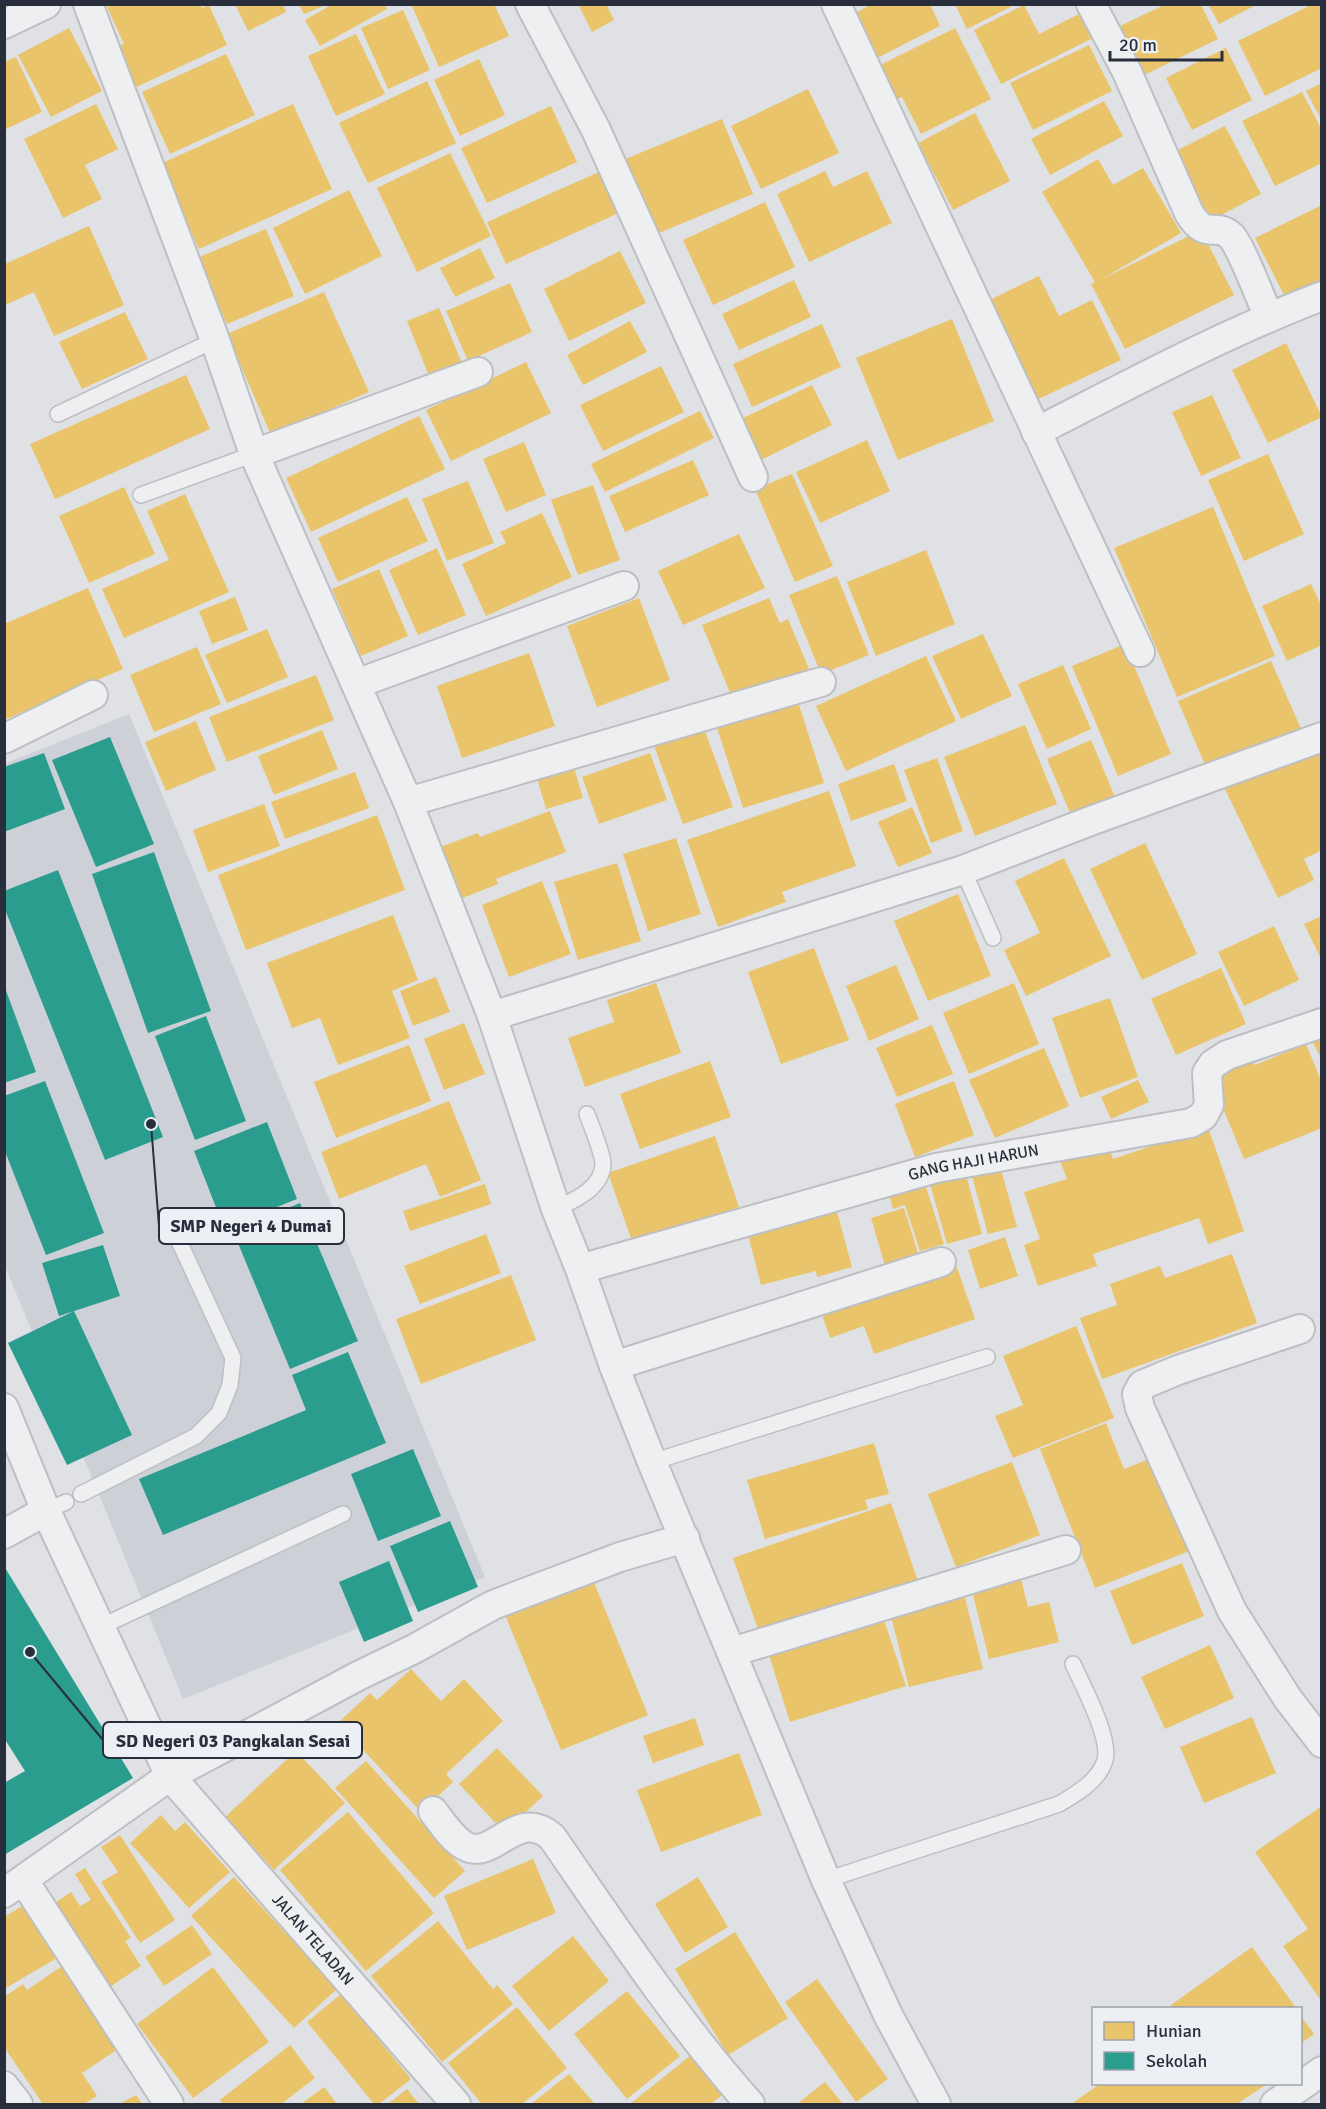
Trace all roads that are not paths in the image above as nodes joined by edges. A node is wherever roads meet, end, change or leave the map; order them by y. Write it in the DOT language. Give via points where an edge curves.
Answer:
graph roads {
  1 [pos="46,4"];
  2 [pos="88,4"];
  3 [pos="530,4"];
  4 [pos="836,4"];
  5 [pos="1091,4"];
  6 [pos="4,24"];
  7 [pos="1322,296"];
  8 [pos="1269,317"];
  9 [pos="215,340"];
  10 [pos="478,372"];
  11 [pos="58,414"];
  12 [pos="1036,432"];
  13 [pos="254,454"];
  14 [pos="753,477"];
  15 [pos="141,495"];
  16 [pos="624,586"];
  17 [pos="1140,652"];
  18 [pos="821,682"];
  19 [pos="356,684"];
  20 [pos="93,695"];
  21 [pos="1322,737"];
  22 [pos="4,739"];
  23 [pos="408,802"];
  24 [pos="963,870"];
  25 [pos="993,938"];
  26 [pos="492,1016"];
  27 [pos="1322,1023"];
  28 [pos="587,1114"];
  29 [pos="556,1209"];
  30 [pos="178,1239"];
  31 [pos="941,1262"];
  32 [pos="580,1269"];
  33 [pos="1300,1329"];
  34 [pos="987,1357"];
  35 [pos="614,1366"];
  36 [pos="4,1408"];
  37 [pos="652,1462"];
  38 [pos="81,1494"];
  39 [pos="56,1507"];
  40 [pos="343,1515"];
  41 [pos="4,1534"];
  42 [pos="685,1538"];
  43 [pos="1066,1550"];
  44 [pos="100,1627"];
  45 [pos="732,1652"];
  46 [pos="1073,1664"];
  47 [pos="1322,1743"];
  48 [pos="170,1776"];
  49 [pos="433,1812"];
  50 [pos="826,1880"];
  51 [pos="14,1887"];
  52 [pos="1322,2071"];
  53 [pos="4,2086"];
  54 [pos="18,2104"];
  55 [pos="169,2104"];
  56 [pos="456,2104"];
  57 [pos="750,2104"];
  58 [pos="936,2104"];
  59 [pos="1275,2104"];
  1 -- 6 [label="street"];
  2 -- 9 [label="street"];
  3 -- 14 [label="street" via="596,130"];
  4 -- 12 [label="street"];
  5 -- 8 [label="street" via="1127,72 1189,213 1203,230 1220,230 1234,239"];
  7 -- 8 [label="street"];
  8 -- 12 [label="street"];
  9 -- 11 [label="lane"];
  9 -- 13 [label="street"];
  10 -- 13 [label="street"];
  12 -- 17 [label="street"];
  13 -- 15 [label="lane"];
  13 -- 19 [label="street"];
  16 -- 19 [label="street"];
  18 -- 23 [label="street"];
  19 -- 23 [label="street"];
  20 -- 22 [label="street"];
  21 -- 24 [label="street"];
  23 -- 26 [label="street"];
  24 -- 25 [label="lane"];
  24 -- 26 [label="street"];
  26 -- 29 [label="street"];
  27 -- 32 [label="street, GANG HAJI HARUN" via="1227,1055 1213,1064 1207,1073 1209,1105 1203,1116 1191,1123 936,1168"];
  28 -- 29 [label="lane" via="603,1164 599,1177 584,1194"];
  29 -- 32 [label="street"];
  30 -- 38 [label="lane" via="233,1358 230,1384 219,1413 196,1436"];
  31 -- 35 [label="street"];
  32 -- 35 [label="street"];
  33 -- 47 [label="street" via="1178,1370 1142,1385 1137,1394 1232,1611 1288,1699"];
  34 -- 37 [label="lane"];
  35 -- 37 [label="street"];
  36 -- 39 [label="street, JALAN TELADAN"];
  37 -- 42 [label="street"];
  39 -- 41 [label="street"];
  39 -- 44 [label="street, JALAN TELADAN"];
  40 -- 44 [label="lane"];
  42 -- 45 [label="street"];
  42 -- 48 [label="street" via="620,1557 493,1605"];
  43 -- 45 [label="street"];
  44 -- 48 [label="street, JALAN TELADAN"];
  45 -- 50 [label="street"];
  46 -- 50 [label="lane" via="1105,1739 1105,1760 1083,1789 1059,1804"];
  48 -- 51 [label="street"];
  48 -- 56 [label="street, JALAN TELADAN"];
  49 -- 57 [label="street" via="454,1838 478,1850 526,1827 535,1827 552,1837 632,1952"];
  50 -- 58 [label="street" via="888,2015"];
  51 -- 55 [label="street"];
  52 -- 59 [label="street"];
  53 -- 54 [label="street"];
}
